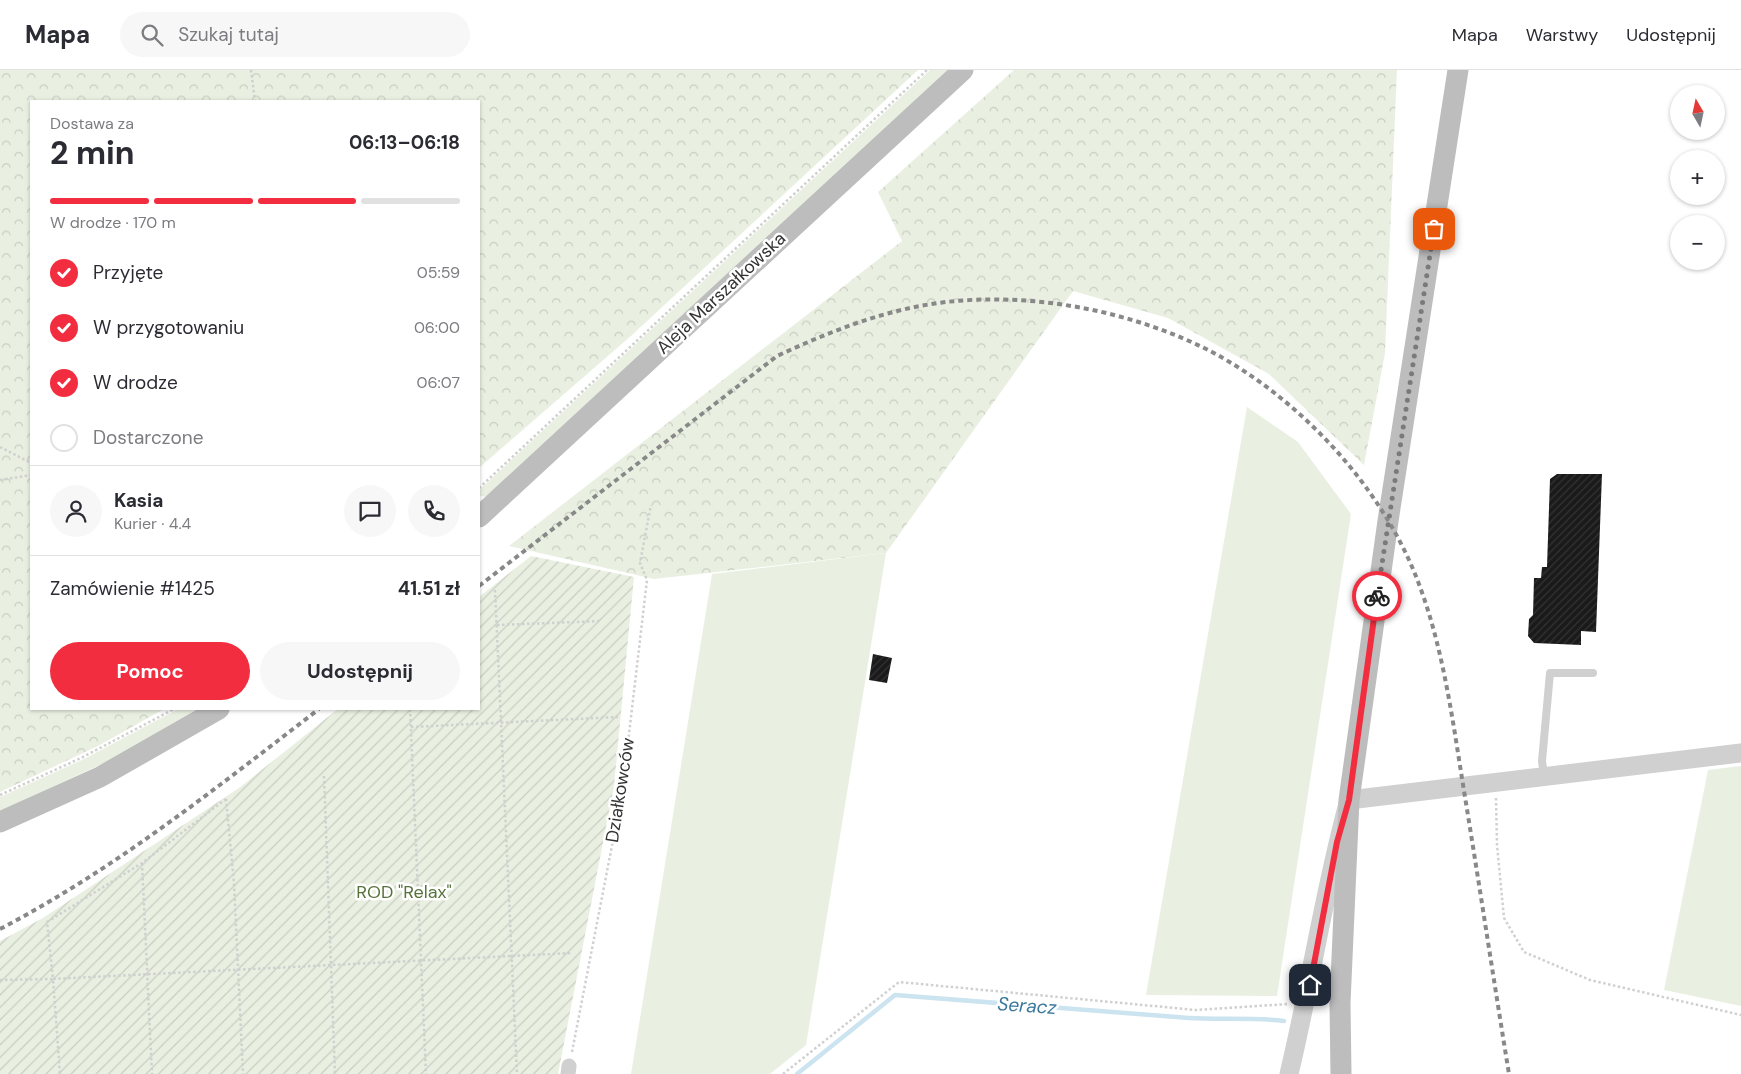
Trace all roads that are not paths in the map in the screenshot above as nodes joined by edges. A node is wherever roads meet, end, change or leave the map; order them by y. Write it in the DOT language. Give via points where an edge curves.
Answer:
graph roads {
  1 [pos="963,70"];
  2 [pos="1447,70"];
  3 [pos="1458,70"];
  4 [pos="1447,140"];
  5 [pos="480,516"];
  6 [pos="1593,673"];
  7 [pos="217,710"];
  8 [pos="1741,753"];
  9 [pos="1544,776"];
  10 [pos="1349,800"];
  11 [pos="0,822"];
  12 [pos="1289,1074"];
  13 [pos="1341,1074"];
  1 -- 5 [label="main road, Aleja Marszałkowska"];
  2 -- 4 [label="main road"];
  3 -- 4 [label="main road"];
  4 -- 10 [label="main road"];
  6 -- 9 [label="lane" via="1550,673 1542,762"];
  7 -- 11 [label="main road" via="100,777"];
  8 -- 9 [label="street"];
  9 -- 10 [label="street"];
  10 -- 12 [label="street" via="1337,842"];
  10 -- 13 [label="main road" via="1340,1003"];
}
